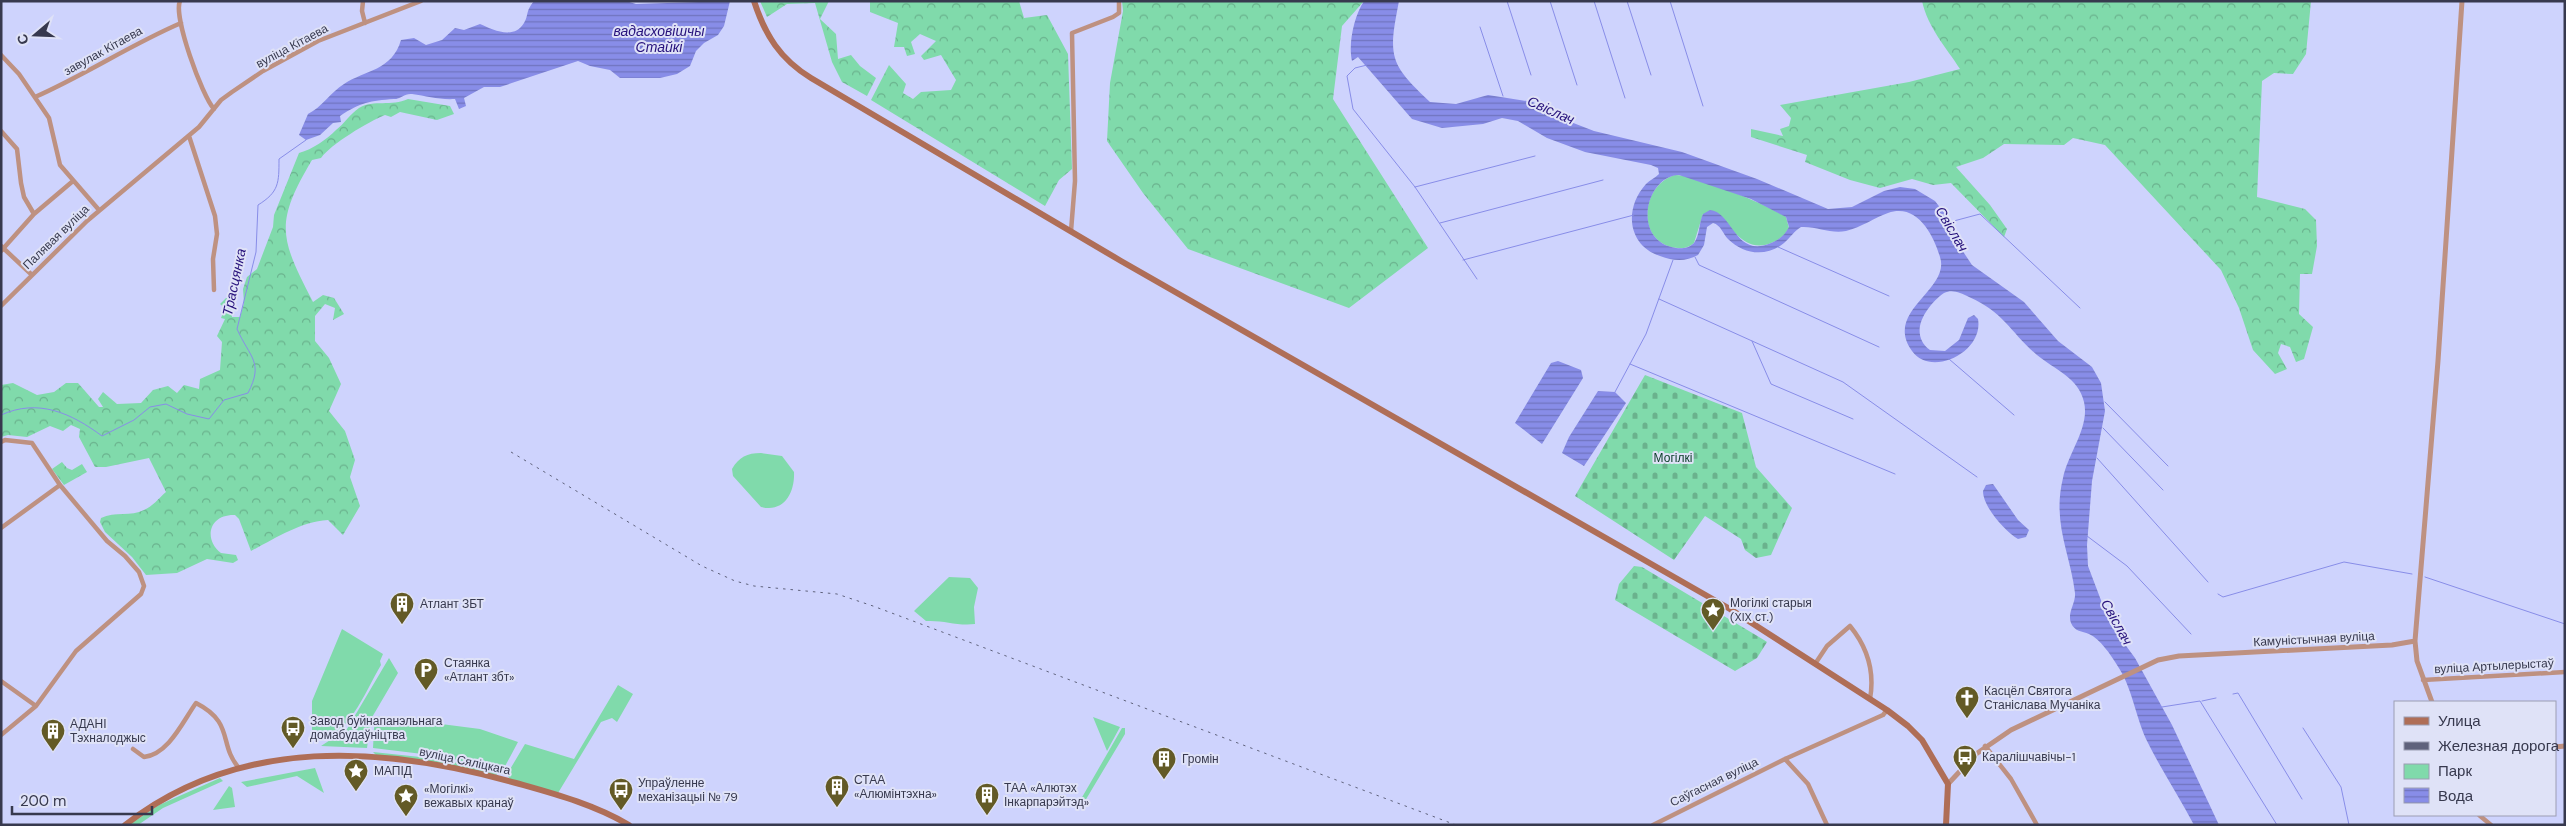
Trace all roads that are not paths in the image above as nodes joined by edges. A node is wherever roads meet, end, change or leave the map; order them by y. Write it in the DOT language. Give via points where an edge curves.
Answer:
graph roads {
  1 [pos="180,1"];
  2 [pos="363,1"];
  3 [pos="421,1"];
  4 [pos="754,1"];
  5 [pos="1118,1"];
  6 [pos="2462,1"];
  7 [pos="181,23"];
  8 [pos="365,23"];
  9 [pos="1,55"];
  10 [pos="35,97"];
  11 [pos="214,109"];
  12 [pos="1,131"];
  13 [pos="189,136"];
  14 [pos="73,180"];
  15 [pos="99,210"];
  16 [pos="34,214"];
  17 [pos="1071,231"];
  18 [pos="2,248"];
  19 [pos="32,275"];
  20 [pos="214,290"];
  21 [pos="1,306"];
  22 [pos="1,442"];
  23 [pos="60,485"];
  24 [pos="1,528"];
  25 [pos="2415,641"];
  26 [pos="1815,664"];
  27 [pos="2565,672"];
  28 [pos="2424,680"];
  29 [pos="1,681"];
  30 [pos="1870,699"];
  31 [pos="2432,701"];
  32 [pos="36,706"];
  33 [pos="1887,710"];
  34 [pos="1,735"];
  35 [pos="1986,746"];
  36 [pos="133,749"];
  37 [pos="1785,759"];
  38 [pos="239,768"];
  39 [pos="1948,784"];
  40 [pos="2480,816"];
  41 [pos="125,825"];
  42 [pos="629,825"];
  43 [pos="1653,825"];
  44 [pos="1827,825"];
  45 [pos="1946,825"];
  46 [pos="2037,825"];
  47 [pos="2491,825"];
  1 -- 7 [label="street"];
  2 -- 8 [label="street"];
  3 -- 8 [label="street, вуліца Кітаева"];
  4 -- 17 [label="main road" via="770,39 797,69 929,150"];
  5 -- 17 [label="street" via="1119,14 1072,33 1076,181"];
  6 -- 25 [label="street"];
  7 -- 10 [label="street, завулак Кітаева" via="136,43 85,74"];
  7 -- 11 [label="street" via="206,100"];
  8 -- 11 [label="street, вуліца Кітаева" via="318,41 269,68 232,92"];
  9 -- 10 [label="street, Палявая вуліца"];
  10 -- 14 [label="street, Палявая вуліца" via="51,123 60,165"];
  11 -- 13 [label="street, вуліца Кітаева"];
  12 -- 16 [label="street" via="17,149 22,190"];
  13 -- 15 [label="street, вуліца Кітаева"];
  13 -- 20 [label="street" via="215,216"];
  14 -- 15 [label="street, Палявая вуліца"];
  14 -- 16 [label="street"];
  15 -- 19 [label="street, Палявая вуліца"];
  16 -- 18 [label="street"];
  17 -- 26 [label="main road" via="1491,471"];
  18 -- 19 [label="street"];
  19 -- 21 [label="street, Палявая вуліца"];
  22 -- 23 [label="street" via="20,440 32,443"];
  23 -- 24 [label="street"];
  23 -- 32 [label="street" via="107,541 134,565 144,586 141,594 71,656"];
  25 -- 28 [label="street"];
  25 -- 35 [label="street, Камуністычная вуліца" via="2383,646 2179,656 2151,663 2112,681 2017,726"];
  26 -- 30 [label="main road"];
  26 -- 30 [label="street" via="1827,646 1850,626 1860,638 1873,672"];
  27 -- 28 [label="street, вуліца Артылерыстаў"];
  28 -- 31 [label="street"];
  29 -- 32 [label="street"];
  30 -- 33 [label="main road"];
  32 -- 34 [label="street"];
  33 -- 37 [label="street, Саўгасная вуліца" via="1883,715"];
  33 -- 39 [label="main road" via="1922,740"];
  35 -- 39 [label="street, Камуністычная вуліца"];
  35 -- 46 [label="street" via="2011,779"];
  36 -- 38 [label="street" via="144,757 155,754 172,737 196,703 221,723"];
  37 -- 43 [label="street, Саўгасная вуліца"];
  37 -- 44 [label="street" via="1808,784"];
  38 -- 41 [label="main road, вуліца Сяліцкага" via="177,792"];
  38 -- 42 [label="main road, вуліца Сяліцкага" via="317,754 427,763 479,773 559,795 587,804"];
  39 -- 45 [label="main road"];
  40 -- 47 [label="street"];
}
